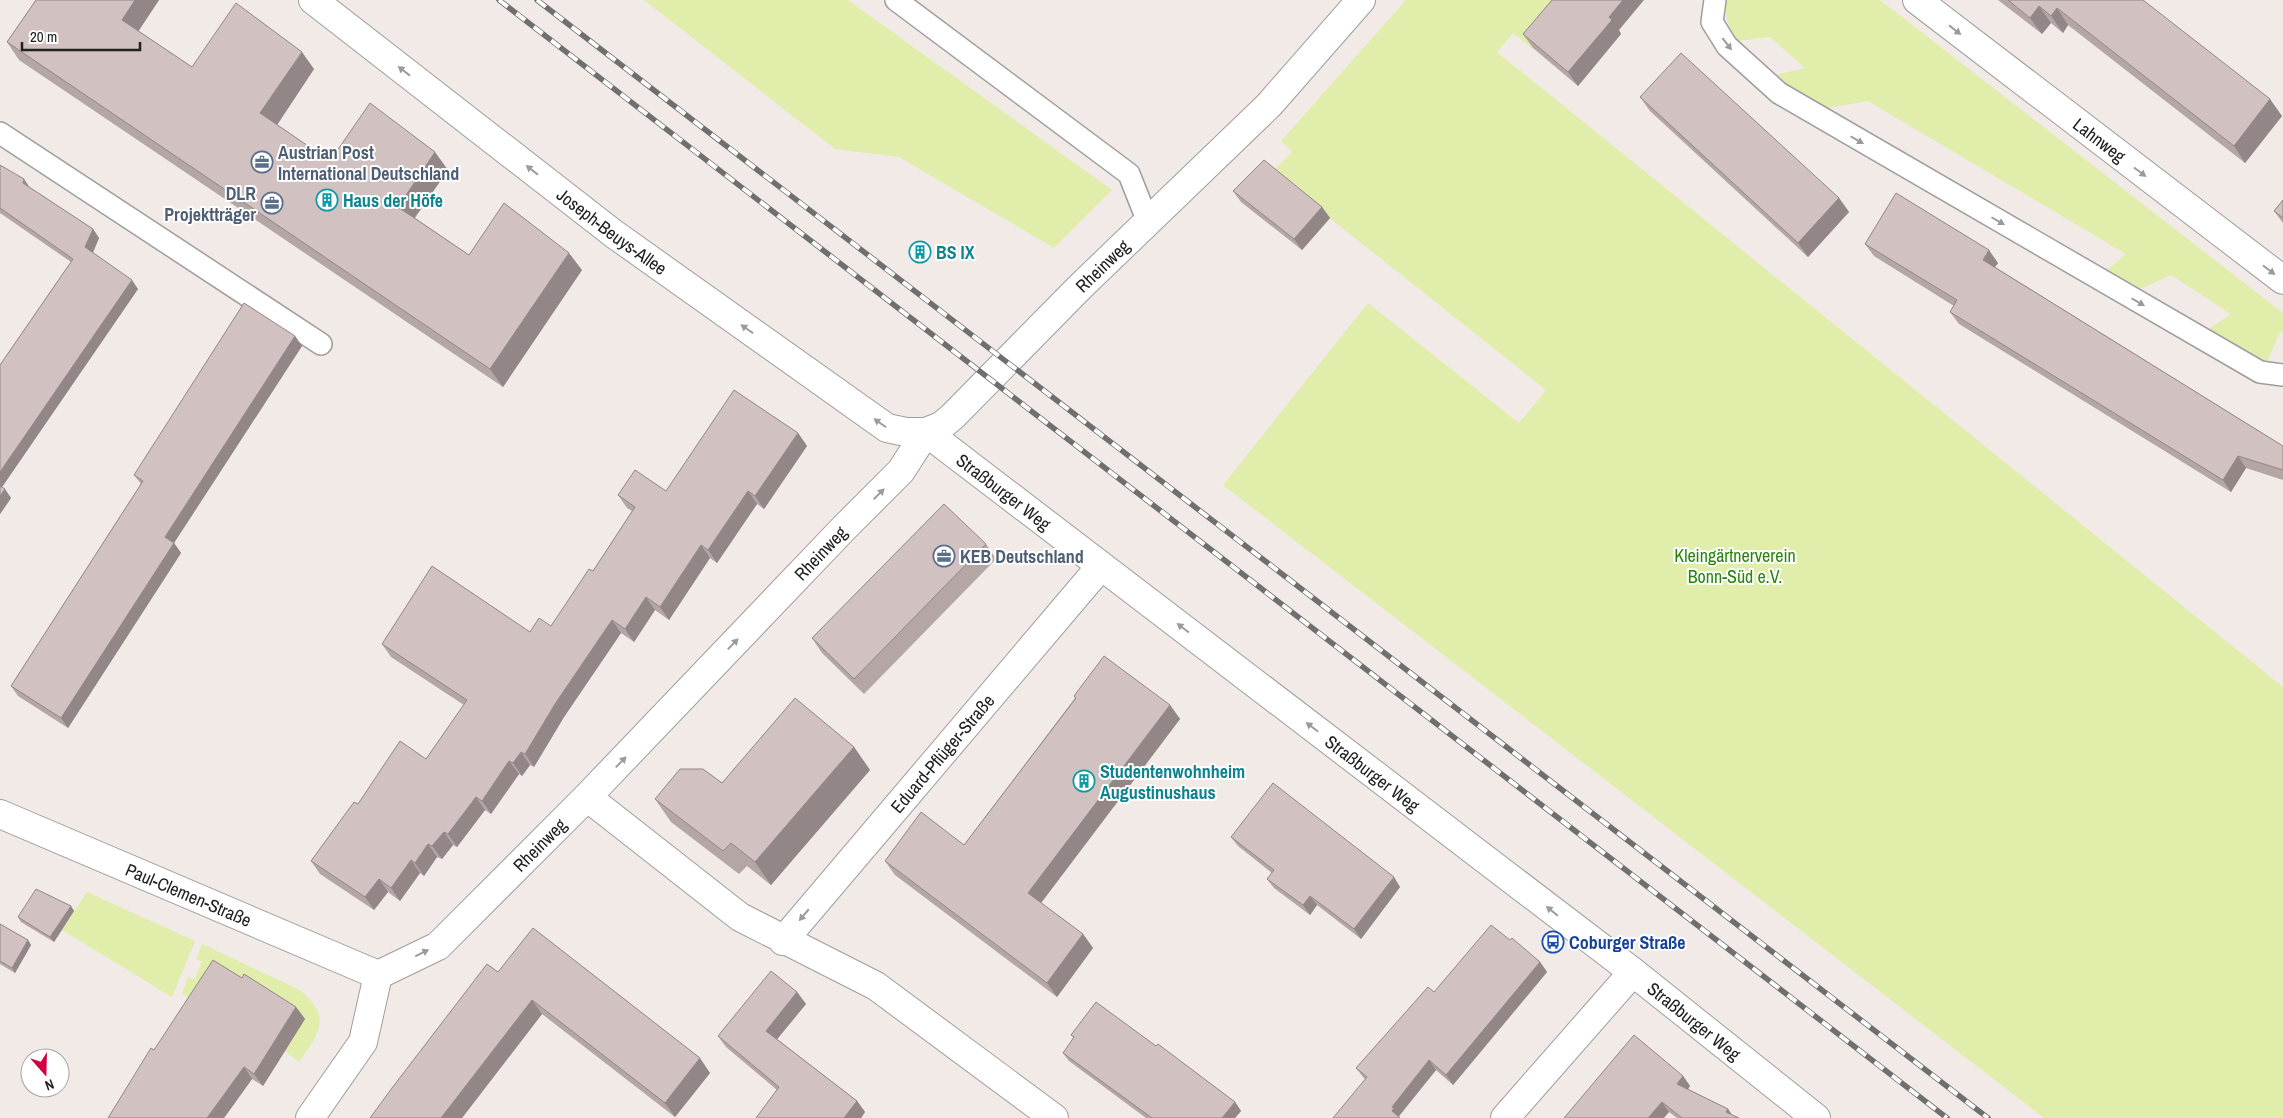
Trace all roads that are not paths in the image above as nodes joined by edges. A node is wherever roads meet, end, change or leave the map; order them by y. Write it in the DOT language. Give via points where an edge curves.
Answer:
graph roads {
  1 [pos="313,0"];
  2 [pos="896,0"];
  3 [pos="1361,0"];
  4 [pos="1715,0"];
  5 [pos="1917,0"];
  6 [pos="0,133"];
  7 [pos="1148,222"];
  8 [pos="2283,280"];
  9 [pos="321,344"];
  10 [pos="2283,375"];
  11 [pos="926,432"];
  12 [pos="1101,566"];
  13 [pos="587,797"];
  14 [pos="0,814"];
  15 [pos="783,941"];
  16 [pos="1633,972"];
  17 [pos="378,974"];
  18 [pos="310,1118"];
  19 [pos="1054,1118"];
  20 [pos="1505,1118"];
  21 [pos="1816,1118"];
  11 -- 1 [label="street, Joseph-Beuys-Allee, one-way" via="887,428 622,239"];
  2 -- 7 [label="lane" via="1129,174"];
  3 -- 7 [label="street, Rheinweg" via="1269,105"];
  4 -- 10 [label="lane, one-way" via="1712,22 1727,46 1779,93 2260,372"];
  5 -- 8 [label="street, Lahnweg, one-way"];
  6 -- 9 [label="lane"];
  7 -- 11 [label="street, Rheinweg" via="952,417"];
  11 -- 12 [label="street, Straßburger Weg"];
  13 -- 11 [label="street, Rheinweg, one-way" via="902,471"];
  12 -- 15 [label="street, Eduard-Pflüger-Straße, one-way"];
  16 -- 12 [label="street, Straßburger Weg, one-way"];
  13 -- 15 [label="street" via="740,918"];
  17 -- 13 [label="street, Rheinweg, one-way" via="438,946"];
  14 -- 17 [label="street, Paul-Clemen-Straße"];
  15 -- 19 [label="street" via="876,986"];
  16 -- 20 [label="street"];
  16 -- 21 [label="street, Straßburger Weg"];
  17 -- 18 [label="street" via="363,1042"];
}
